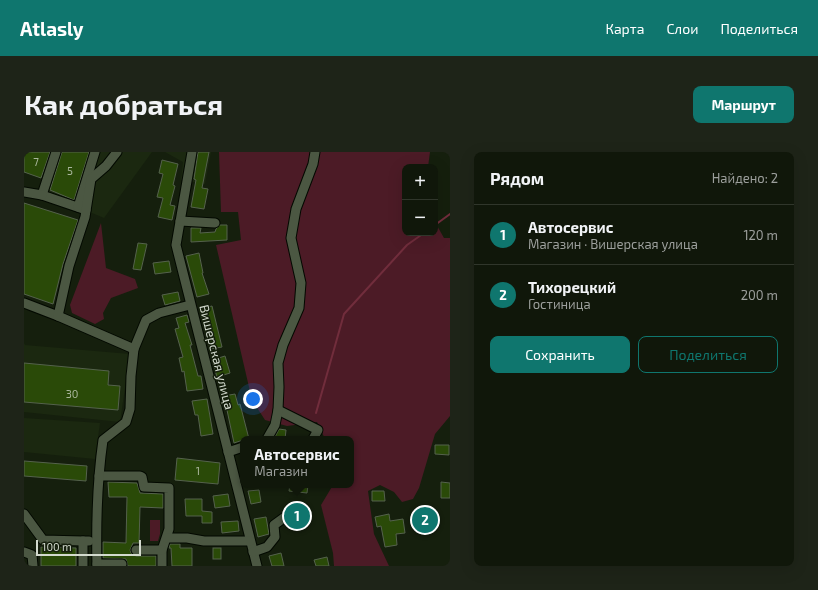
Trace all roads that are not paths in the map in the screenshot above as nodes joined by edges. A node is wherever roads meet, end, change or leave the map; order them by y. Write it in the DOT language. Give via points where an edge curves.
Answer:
graph roads {
  1 [pos="56,152"];
  2 [pos="96,152"];
  3 [pos="116,152"];
  4 [pos="192,152"];
  5 [pos="315,152"];
  6 [pos="24,192"];
  7 [pos="42,196"];
  8 [pos="82,209"];
  9 [pos="180,221"];
  10 [pos="215,223"];
  11 [pos="24,304"];
  12 [pos="190,305"];
  13 [pos="58,316"];
  14 [pos="134,349"];
  15 [pos="278,410"];
  16 [pos="269,436"];
  17 [pos="315,436"];
  18 [pos="240,448"];
  19 [pos="228,452"];
  20 [pos="99,476"];
  21 [pos="24,514"];
  22 [pos="285,517"];
  23 [pos="166,538"];
  24 [pos="83,541"];
  25 [pos="96,541"];
  26 [pos="250,541"];
  27 [pos="136,550"];
  28 [pos="162,550"];
  29 [pos="253,552"];
  30 [pos="28,553"];
  31 [pos="122,564"];
  32 [pos="97,565"];
  33 [pos="33,566"];
  34 [pos="83,566"];
  35 [pos="162,566"];
  36 [pos="257,566"];
  1 -- 7 [label="street"];
  2 -- 8 [label="street"];
  3 -- 8 [label="street" via="106,166 91,179"];
  4 -- 9 [label="street, Вишерская улица"];
  5 -- 15 [label="street" via="296,209 291,238 301,283 299,308 283,344 278,363"];
  6 -- 7 [label="street"];
  7 -- 8 [label="street"];
  8 -- 13 [label="street"];
  9 -- 10 [label="street"];
  9 -- 12 [label="street, Вишерская улица" via="176,245"];
  11 -- 13 [label="street"];
  12 -- 14 [label="street" via="160,313 146,320"];
  12 -- 19 [label="street, Вишерская улица"];
  13 -- 14 [label="street"];
  14 -- 20 [label="street" via="130,409 126,422 103,440"];
  15 -- 16 [label="street" via="275,425"];
  15 -- 17 [label="street" via="318,430"];
  18 -- 19 [label="street"];
  19 -- 26 [label="street, Вишерская улица"];
  20 -- 23 [label="street" via="140,476 144,487 170,488 170,528"];
  20 -- 25 [label="street"];
  21 -- 24 [label="street" via="43,540"];
  22 -- 29 [label="street" via="274,525 275,537 267,548"];
  23 -- 26 [label="street" via="187,538 204,542"];
  23 -- 28 [label="street"];
  24 -- 25 [label="street"];
  24 -- 34 [label="street"];
  25 -- 32 [label="street"];
  26 -- 29 [label="street, Вишерская улица"];
  27 -- 28 [label="street"];
  28 -- 35 [label="street"];
  29 -- 36 [label="street, Вишерская улица"];
  30 -- 33 [label="street"];
  31 -- 32 [label="street"];
}
